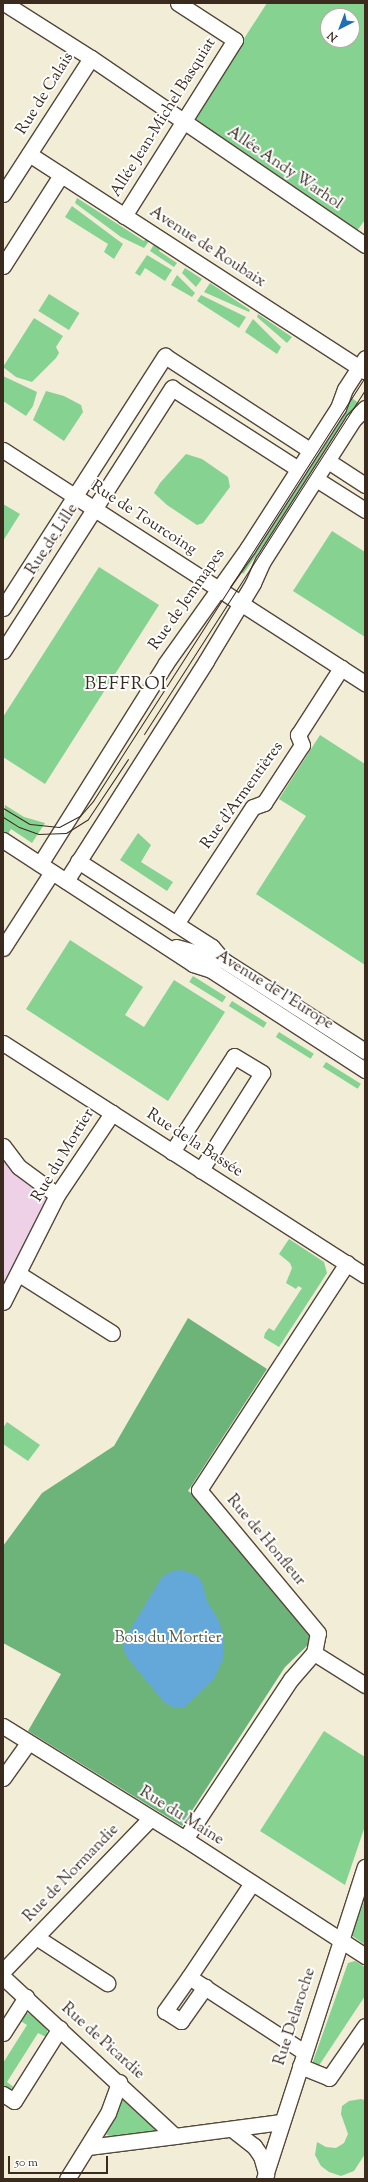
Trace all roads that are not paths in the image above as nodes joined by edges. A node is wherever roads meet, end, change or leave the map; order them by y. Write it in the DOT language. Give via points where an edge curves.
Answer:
graph roads {
  1 [pos="4,3"];
  2 [pos="178,3"];
  3 [pos="91,58"];
  4 [pos="183,123"];
  5 [pos="29,154"];
  6 [pos="61,175"];
  7 [pos="3,194"];
  8 [pos="124,216"];
  9 [pos="365,245"];
  10 [pos="3,266"];
  11 [pos="363,365"];
  12 [pos="152,375"];
  13 [pos="172,388"];
  14 [pos="365,408"];
  15 [pos="3,450"];
  16 [pos="310,450"];
  17 [pos="328,461"];
  18 [pos="298,469"];
  19 [pos="316,479"];
  20 [pos="365,485"];
  21 [pos="75,496"];
  22 [pos="94,509"];
  23 [pos="365,510"];
  24 [pos="218,589"];
  25 [pos="240,603"];
  26 [pos="3,608"];
  27 [pos="3,650"];
  28 [pos="340,668"];
  29 [pos="365,683"];
  30 [pos="3,840"];
  31 [pos="78,861"];
  32 [pos="40,864"];
  33 [pos="52,872"];
  34 [pos="66,881"];
  35 [pos="176,924"];
  36 [pos="163,944"];
  37 [pos="3,948"];
  38 [pos="223,960"];
  39 [pos="3,1043"];
  40 [pos="365,1052"];
  41 [pos="365,1070"];
  42 [pos="112,1113"];
  43 [pos="3,1146"];
  44 [pos="172,1152"];
  45 [pos="201,1170"];
  46 [pos="57,1195"];
  47 [pos="347,1263"];
  48 [pos="19,1274"];
  49 [pos="365,1275"];
  50 [pos="3,1302"];
  51 [pos="112,1333"];
  52 [pos="314,1653"];
  53 [pos="365,1685"];
  54 [pos="3,1726"];
  55 [pos="28,1743"];
  56 [pos="3,1778"];
  57 [pos="150,1819"];
  58 [pos="185,1840"];
  59 [pos="365,1867"];
  60 [pos="252,1883"];
  61 [pos="36,1937"];
  62 [pos="340,1940"];
  63 [pos="365,1956"];
  64 [pos="3,1971"];
  65 [pos="3,1977"];
  66 [pos="189,1977"];
  67 [pos="107,1983"];
  68 [pos="205,1988"];
  69 [pos="26,1997"];
  70 [pos="365,2026"];
  71 [pos="60,2028"];
  72 [pos="3,2033"];
  73 [pos="302,2059"];
  74 [pos="119,2082"];
  75 [pos="3,2094"];
  76 [pos="281,2122"];
  77 [pos="232,2129"];
  78 [pos="175,2136"];
  79 [pos="88,2147"];
  80 [pos="267,2177"];
  81 [pos="67,2179"];
  1 -- 3 [label="street, Rue de Calais"];
  2 -- 4 [label="street, Allée Jean-Michel Basquiat" via="235,40"];
  3 -- 4 [label="street, Allée Andy Warhol" via="177,115"];
  3 -- 5 [label="street, Rue de Calais"];
  4 -- 8 [label="street, Allée Jean-Michel Basquiat"];
  4 -- 9 [label="street, Allée Andy Warhol"];
  5 -- 6 [label="street, Avenue de Roubaix"];
  5 -- 7 [label="street, Rue de Calais"];
  6 -- 8 [label="street, Avenue de Roubaix"];
  6 -- 10 [label="street"];
  8 -- 11 [label="street, Avenue de Roubaix"];
  11 -- 16 [label="street, Rue de Jemmapes"];
  12 -- 13 [label="street"];
  12 -- 16 [label="street, Rue de Lille" via="165,356"];
  12 -- 21 [label="street, Rue de Lille"];
  13 -- 18 [label="street"];
  13 -- 22 [label="street, Rue de Lille"];
  14 -- 17 [label="street" via="353,420"];
  15 -- 21 [label="street, Rue de Tourcoing"];
  16 -- 18 [label="street, Rue de Jemmapes"];
  17 -- 19 [label="street"];
  17 -- 20 [label="street"];
  18 -- 24 [label="street, Rue de Jemmapes"];
  19 -- 23 [label="street"];
  19 -- 25 [label="street"];
  21 -- 22 [label="street, Rue de Tourcoing"];
  21 -- 26 [label="street, Rue de Lille"];
  22 -- 24 [label="street, Rue de Tourcoing"];
  22 -- 27 [label="street, Rue de Lille"];
  24 -- 25 [label="street, Rue de Tourcoing"];
  24 -- 32 [label="street, Rue de Jemmapes" via="166,663"];
  25 -- 28 [label="street, Rue de Tourcoing"];
  25 -- 31 [label="street" via="194,681"];
  28 -- 29 [label="street, Rue de Tourcoing"];
  28 -- 35 [label="street, Rue d'Armentières" via="298,735 302,745 264,803 253,807"];
  30 -- 32 [label="street, Avenue de l'Europe"];
  31 -- 34 [label="street"];
  31 -- 35 [label="street, Avenue de l'Europe"];
  32 -- 33 [label="street, Avenue de l'Europe"];
  33 -- 34 [label="street, Avenue de l'Europe"];
  33 -- 37 [label="street"];
  34 -- 36 [label="street, Avenue de l'Europe"];
  35 -- 38 [label="street, Avenue de l'Europe" via="212,947"];
  36 -- 38 [label="street, Avenue de l'Europe"];
  36 -- 41 [label="street, Avenue de l'Europe" via="193,964 211,970"];
  38 -- 40 [label="street, Avenue de l'Europe"];
  39 -- 42 [label="street, Rue de la Bassée"];
  42 -- 44 [label="street, Rue de la Bassée"];
  42 -- 46 [label="street, Rue du Mortier"];
  43 -- 46 [label="street" via="19,1167"];
  44 -- 45 [label="street, Rue de la Bassée"];
  44 -- 45 [label="street" via="234,1056 251,1066 262,1073"];
  45 -- 47 [label="street, Rue de la Bassée"];
  46 -- 48 [label="street, Rue du Mortier"];
  47 -- 49 [label="street, Rue de la Bassée"];
  47 -- 52 [label="street, Rue de Honfleur" via="199,1490 318,1633"];
  48 -- 50 [label="street, Rue du Mortier"];
  48 -- 51 [label="street"];
  52 -- 53 [label="street"];
  52 -- 58 [label="street" via="291,1679"];
  54 -- 55 [label="street, Rue du Maine"];
  55 -- 56 [label="street"];
  55 -- 57 [label="street, Rue du Maine"];
  57 -- 58 [label="street, Rue du Maine"];
  57 -- 61 [label="street, Rue de Normandie"];
  58 -- 60 [label="street, Rue du Maine"];
  59 -- 62 [label="street, Rue Delaroche"];
  60 -- 62 [label="street, Rue du Maine"];
  60 -- 66 [label="street"];
  61 -- 64 [label="street, Rue de Normandie"];
  61 -- 67 [label="street"];
  62 -- 63 [label="street, Rue du Maine"];
  62 -- 73 [label="street, Rue Delaroche"];
  65 -- 69 [label="street, Rue de Picardie"];
  66 -- 68 [label="street"];
  66 -- 68 [label="street" via="166,2011 176,2018 181,2021"];
  68 -- 73 [label="street"];
  69 -- 71 [label="street, Rue de Picardie"];
  69 -- 72 [label="street"];
  70 -- 73 [label="street" via="329,2078"];
  71 -- 74 [label="street, Rue de Picardie"];
  71 -- 75 [label="street" via="14,2101"];
  73 -- 76 [label="street, Rue Delaroche"];
  74 -- 78 [label="street, Rue de Picardie"];
  74 -- 79 [label="street" via="108,2113"];
  76 -- 77 [label="street"];
  76 -- 80 [label="street, Rue Delaroche"];
  77 -- 78 [label="street"];
  77 -- 80 [label="street" via="254,2146 261,2156"];
  78 -- 79 [label="street"];
  79 -- 81 [label="street"];
}
